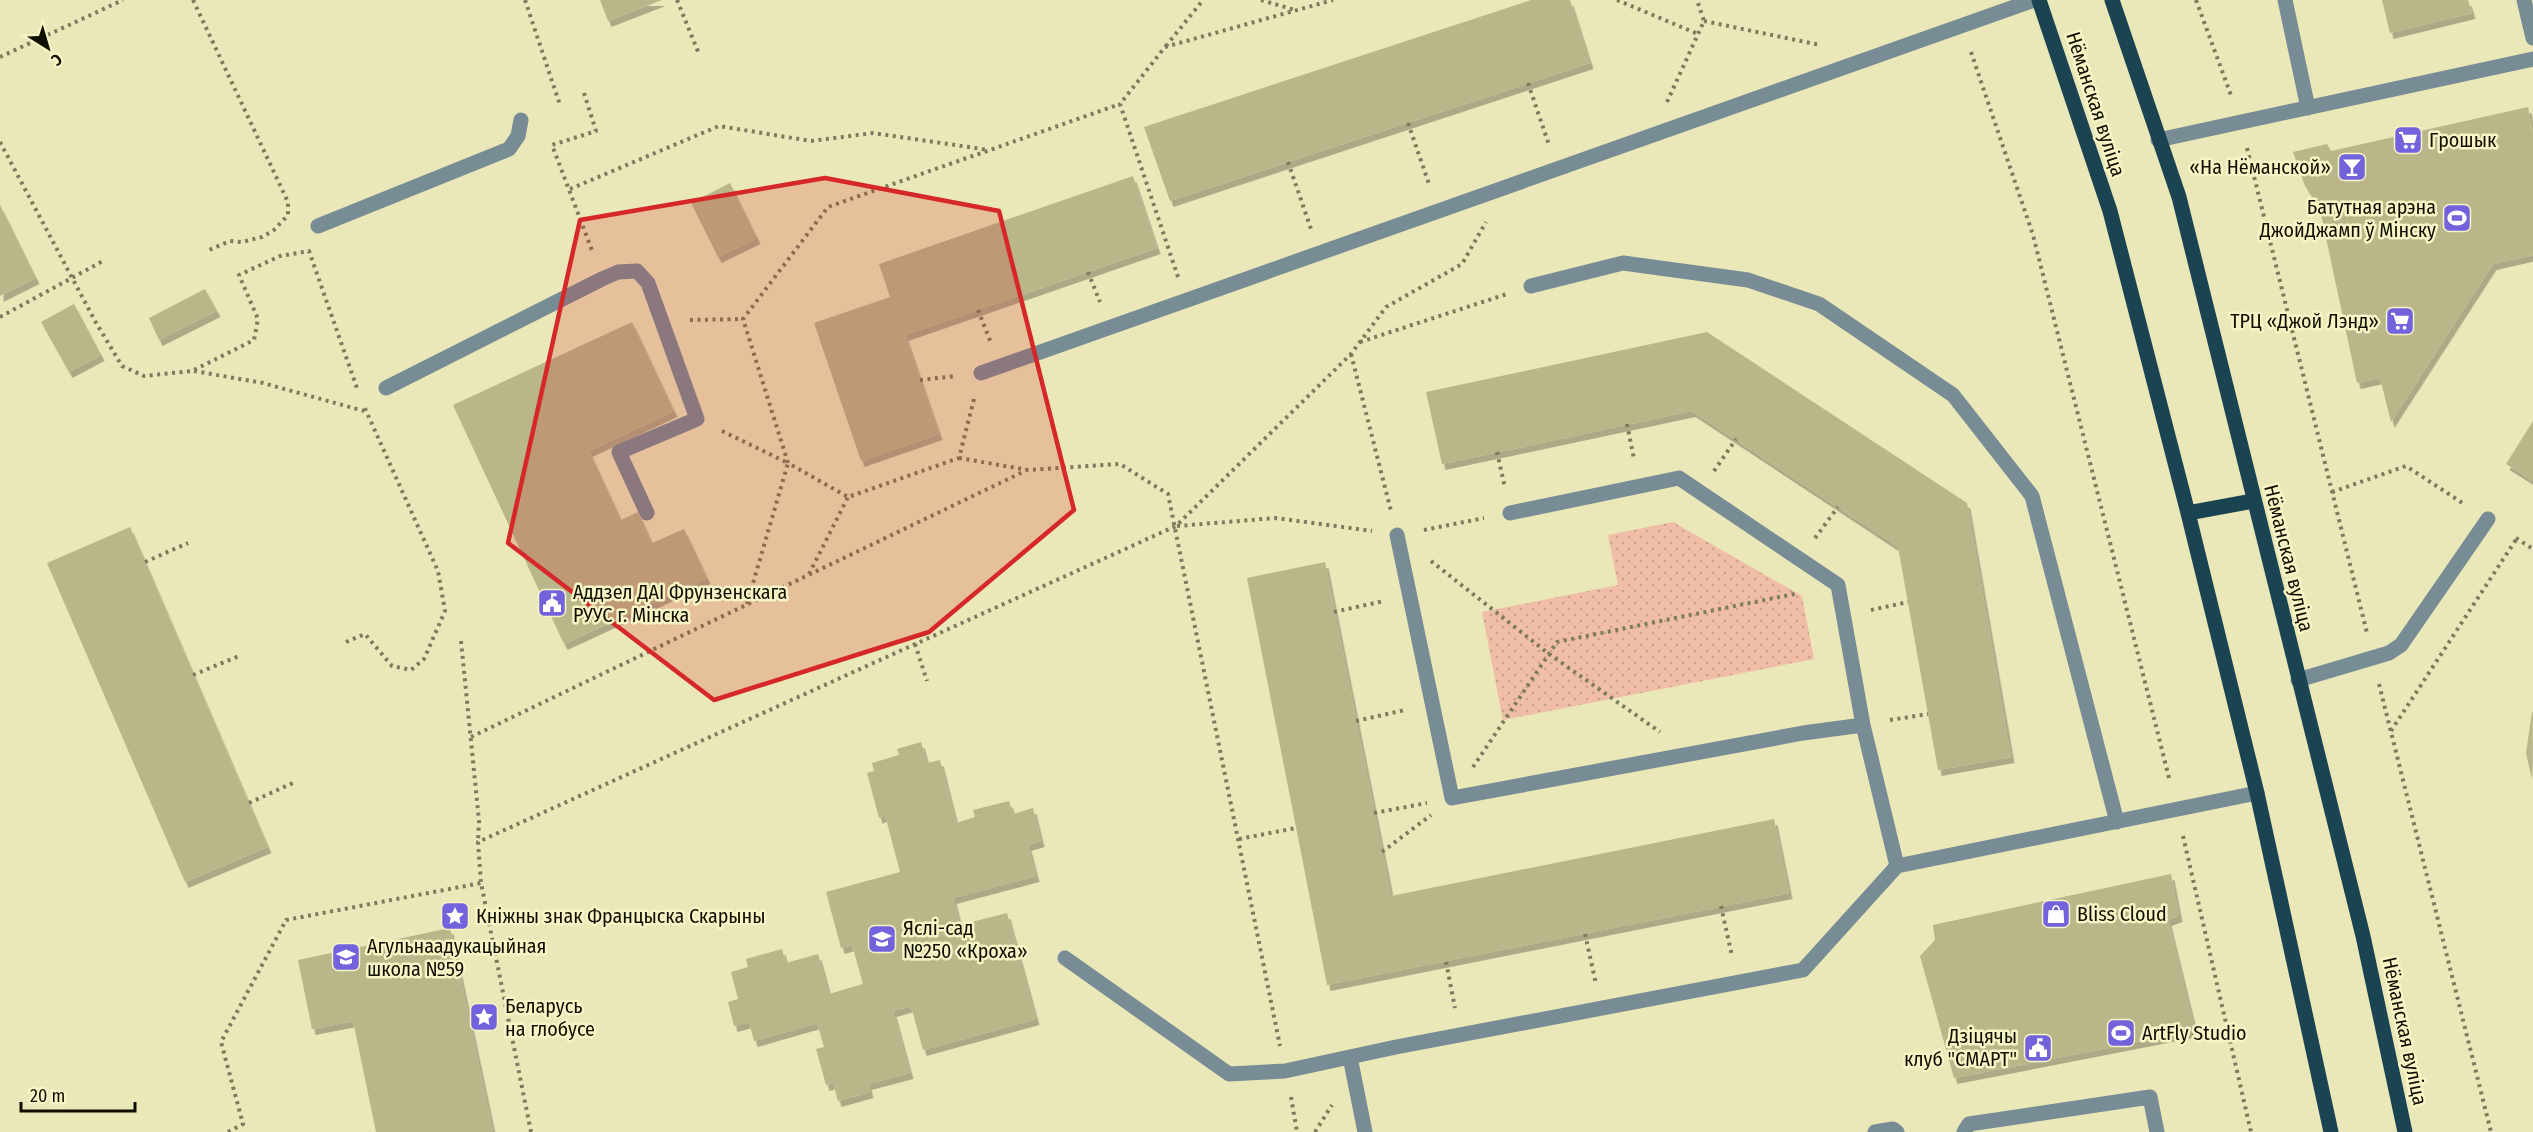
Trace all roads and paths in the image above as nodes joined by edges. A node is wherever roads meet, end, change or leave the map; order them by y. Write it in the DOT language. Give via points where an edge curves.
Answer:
graph roads {
  1 [pos="123,0"];
  2 [pos="193,0"];
  3 [pos="525,0"];
  4 [pos="677,0"];
  5 [pos="1203,0"];
  6 [pos="1261,0"];
  7 [pos="1333,0"];
  8 [pos="1617,0"];
  9 [pos="1697,0"];
  10 [pos="2034,0"];
  11 [pos="2039,0"];
  12 [pos="2112,0"];
  13 [pos="2196,0"];
  14 [pos="2285,0"];
  15 [pos="2524,0"];
  16 [pos="1296,11"];
  17 [pos="1704,21"];
  18 [pos="1962,26"];
  19 [pos="1698,34"];
  20 [pos="2533,38"];
  21 [pos="1165,46"];
  22 [pos="1830,47"];
  23 [pos="699,54"];
  24 [pos="0,57"];
  25 [pos="2533,60"];
  26 [pos="1528,83"];
  27 [pos="584,93"];
  28 [pos="560,105"];
  29 [pos="1120,105"];
  30 [pos="2308,108"];
  31 [pos="521,120"];
  32 [pos="2241,122"];
  33 [pos="1408,123"];
  34 [pos="1652,135"];
  35 [pos="2158,140"];
  36 [pos="0,142"];
  37 [pos="990,150"];
  38 [pos="1288,162"];
  39 [pos="1557,168"];
  40 [pos="570,189"];
  41 [pos="1439,211"];
  42 [pos="1486,224"];
  43 [pos="318,226"];
  44 [pos="209,250"];
  45 [pos="1319,253"];
  46 [pos="103,261"];
  47 [pos="72,279"];
  48 [pos="602,279"];
  49 [pos="1531,286"];
  50 [pos="1185,300"];
  51 [pos="978,310"];
  52 [pos="0,317"];
  53 [pos="743,319"];
  54 [pos="660,321"];
  55 [pos="1360,342"];
  56 [pos="1351,354"];
  57 [pos="1000,366"];
  58 [pos="192,371"];
  59 [pos="981,373"];
  60 [pos="920,380"];
  61 [pos="386,388"];
  62 [pos="365,411"];
  63 [pos="697,418"];
  64 [pos="1627,424"];
  65 [pos="1736,439"];
  66 [pos="1497,452"];
  67 [pos="959,458"];
  68 [pos="788,464"];
  69 [pos="1028,470"];
  70 [pos="1639,486"];
  71 [pos="2332,492"];
  72 [pos="1698,493"];
  73 [pos="848,497"];
  74 [pos="2253,501"];
  75 [pos="1838,507"];
  76 [pos="647,513"];
  77 [pos="1510,513"];
  78 [pos="2188,513"];
  79 [pos="2488,519"];
  80 [pos="1176,526"];
  81 [pos="1397,535"];
  82 [pos="2517,538"];
  83 [pos="188,543"];
  84 [pos="2533,549"];
  85 [pos="1801,558"];
  86 [pos="145,562"];
  87 [pos="808,575"];
  88 [pos="1838,585"];
  89 [pos="1410,595"];
  90 [pos="1908,602"];
  91 [pos="746,605"];
  92 [pos="1334,612"];
  93 [pos="1844,615"];
  94 [pos="461,641"];
  95 [pos="346,642"];
  96 [pos="915,644"];
  97 [pos="1549,654"];
  98 [pos="239,656"];
  99 [pos="2373,658"];
  100 [pos="193,675"];
  101 [pos="2298,680"];
  102 [pos="927,681"];
  103 [pos="1433,704"];
  104 [pos="1928,714"];
  105 [pos="1356,721"];
  106 [pos="1863,725"];
  107 [pos="2391,732"];
  108 [pos="471,737"];
  109 [pos="1690,753"];
  110 [pos="295,782"];
  111 [pos="2257,793"];
  112 [pos="1452,798"];
  113 [pos="249,803"];
  114 [pos="2177,808"];
  115 [pos="1374,813"];
  116 [pos="2117,822"];
  117 [pos="1296,828"];
  118 [pos="1239,839"];
  119 [pos="478,842"];
  120 [pos="1382,852"];
  121 [pos="1897,866"];
  122 [pos="481,883"];
  123 [pos="1721,906"];
  124 [pos="1585,934"];
  125 [pos="1065,958"];
  126 [pos="1446,962"];
  127 [pos="1738,984"];
  128 [pos="1601,1009"];
  129 [pos="1460,1035"];
  130 [pos="1350,1057"];
  131 [pos="1285,1071"];
  132 [pos="228,1132"];
  133 [pos="531,1132"];
  134 [pos="1298,1132"];
  135 [pos="1365,1132"];
  136 [pos="1875,1132"];
  137 [pos="1897,1132"];
  138 [pos="1964,1132"];
  139 [pos="2157,1132"];
  140 [pos="2251,1132"];
  141 [pos="2331,1132"];
  142 [pos="2405,1132"];
  143 [pos="2491,1132"];
  1 -- 24 [label="path"];
  2 -- 44 [label="path" via="288,202 288,215 274,230"];
  3 -- 28 [label="path"];
  4 -- 23 [label="path"];
  5 -- 21 [label="path"];
  6 -- 16 [label="path"];
  7 -- 16 [label="path"];
  8 -- 19 [label="path"];
  9 -- 17 [label="path"];
  10 -- 18 [label="lane"];
  11 -- 78 [label="main road, Нёманская вуліца" via="2110,211"];
  12 -- 35 [label="main road, Нёманская вуліца"];
  13 -- 32 [label="path"];
  14 -- 30 [label="lane"];
  15 -- 20 [label="lane"];
  16 -- 21 [label="path"];
  17 -- 19 [label="path"];
  17 -- 22 [label="path"];
  18 -- 34 [label="lane"];
  18 -- 114 [label="path" via="2033,235"];
  19 -- 34 [label="path"];
  21 -- 29 [label="path"];
  25 -- 30 [label="lane"];
  26 -- 39 [label="path"];
  27 -- 40 [label="path" via="596,131 552,145"];
  29 -- 37 [label="path"];
  29 -- 50 [label="path"];
  30 -- 32 [label="lane"];
  31 -- 43 [label="lane" via="518,136 509,149"];
  32 -- 35 [label="lane"];
  32 -- 71 [label="path"];
  33 -- 41 [label="path"];
  34 -- 39 [label="lane"];
  35 -- 74 [label="main road, Нёманская вуліца" via="2179,197"];
  36 -- 47 [label="path"];
  37 -- 40 [label="path" via="873,134 811,141 719,126"];
  37 -- 53 [label="path" via="828,207"];
  38 -- 45 [label="path"];
  39 -- 41 [label="lane"];
  40 -- 48 [label="path"];
  41 -- 45 [label="lane"];
  42 -- 55 [label="path" via="1462,264 1386,307"];
  45 -- 50 [label="lane"];
  46 -- 47 [label="path"];
  47 -- 52 [label="path"];
  47 -- 58 [label="path" via="122,366 144,376"];
  48 -- 54 [label="lane" via="618,272 638,271 648,283"];
  48 -- 61 [label="lane"];
  49 -- 55 [label="path"];
  49 -- 116 [label="lane" via="1623,262 1748,280 1819,304 1953,395 2032,496"];
  50 -- 57 [label="lane"];
  51 -- 57 [label="path"];
  53 -- 54 [label="path"];
  53 -- 68 [label="path"];
  54 -- 63 [label="lane"];
  55 -- 56 [label="path"];
  56 -- 80 [label="path"];
  56 -- 81 [label="path"];
  57 -- 59 [label="lane"];
  58 -- 62 [label="path" via="263,383"];
  58 -- 62 [label="path" via="254,340 258,319 238,275 280,256 309,251"];
  59 -- 60 [label="path"];
  59 -- 67 [label="path"];
  62 -- 95 [label="path" via="438,571 445,611 424,659 411,670 392,666 365,634"];
  63 -- 68 [label="path"];
  63 -- 76 [label="lane" via="619,452"];
  64 -- 70 [label="path"];
  65 -- 72 [label="path"];
  66 -- 77 [label="path"];
  67 -- 69 [label="path"];
  67 -- 73 [label="path"];
  68 -- 73 [label="path"];
  68 -- 91 [label="path"];
  69 -- 80 [label="path" via="1120,464 1168,494"];
  69 -- 87 [label="path"];
  70 -- 72 [label="lane" via="1678,478"];
  70 -- 77 [label="lane"];
  71 -- 79 [label="path" via="2406,466"];
  71 -- 99 [label="path"];
  72 -- 85 [label="lane"];
  73 -- 87 [label="path"];
  74 -- 78 [label="main road"];
  74 -- 101 [label="main road, Нёманская вуліца"];
  75 -- 85 [label="path"];
  77 -- 81 [label="path"];
  78 -- 111 [label="main road, Нёманская вуліца"];
  79 -- 82 [label="path"];
  79 -- 99 [label="lane" via="2401,645"];
  80 -- 81 [label="path" via="1276,518"];
  80 -- 96 [label="path"];
  80 -- 118 [label="path"];
  81 -- 89 [label="lane"];
  81 -- 97 [label="path"];
  82 -- 84 [label="path"];
  82 -- 107 [label="path"];
  83 -- 86 [label="path"];
  85 -- 88 [label="lane"];
  87 -- 91 [label="path"];
  88 -- 93 [label="lane"];
  88 -- 97 [label="path" via="1557,642"];
  89 -- 92 [label="path"];
  89 -- 103 [label="lane"];
  90 -- 93 [label="path"];
  91 -- 108 [label="path"];
  93 -- 106 [label="lane"];
  94 -- 108 [label="path"];
  96 -- 102 [label="path"];
  96 -- 119 [label="path"];
  97 -- 109 [label="path"];
  97 -- 112 [label="path"];
  98 -- 100 [label="path"];
  99 -- 101 [label="lane"];
  99 -- 107 [label="path"];
  101 -- 142 [label="main road, Нёманская вуліца" via="2363,936"];
  103 -- 105 [label="path"];
  103 -- 112 [label="lane"];
  104 -- 106 [label="path"];
  106 -- 109 [label="lane"];
  106 -- 121 [label="lane"];
  107 -- 143 [label="path"];
  108 -- 119 [label="path"];
  109 -- 112 [label="lane"];
  110 -- 113 [label="path"];
  111 -- 114 [label="lane"];
  111 -- 141 [label="main road, Нёманская вуліца"];
  112 -- 115 [label="path"];
  112 -- 120 [label="path"];
  114 -- 116 [label="lane"];
  114 -- 140 [label="path"];
  116 -- 121 [label="lane"];
  117 -- 118 [label="path"];
  118 -- 131 [label="path"];
  119 -- 122 [label="path"];
  121 -- 127 [label="lane" via="1803,970"];
  122 -- 132 [label="path" via="286,920 221,1042 243,1124"];
  122 -- 133 [label="path"];
  123 -- 127 [label="path"];
  124 -- 128 [label="path"];
  125 -- 131 [label="lane" via="1229,1074"];
  126 -- 129 [label="path"];
  127 -- 128 [label="lane"];
  128 -- 129 [label="lane"];
  129 -- 130 [label="lane"];
  130 -- 131 [label="lane"];
  130 -- 135 [label="lane"];
  131 -- 134 [label="path"];
  136 -- 137 [label="lane"];
  138 -- 139 [label="lane" via="1969,1124 2150,1097"];
}
